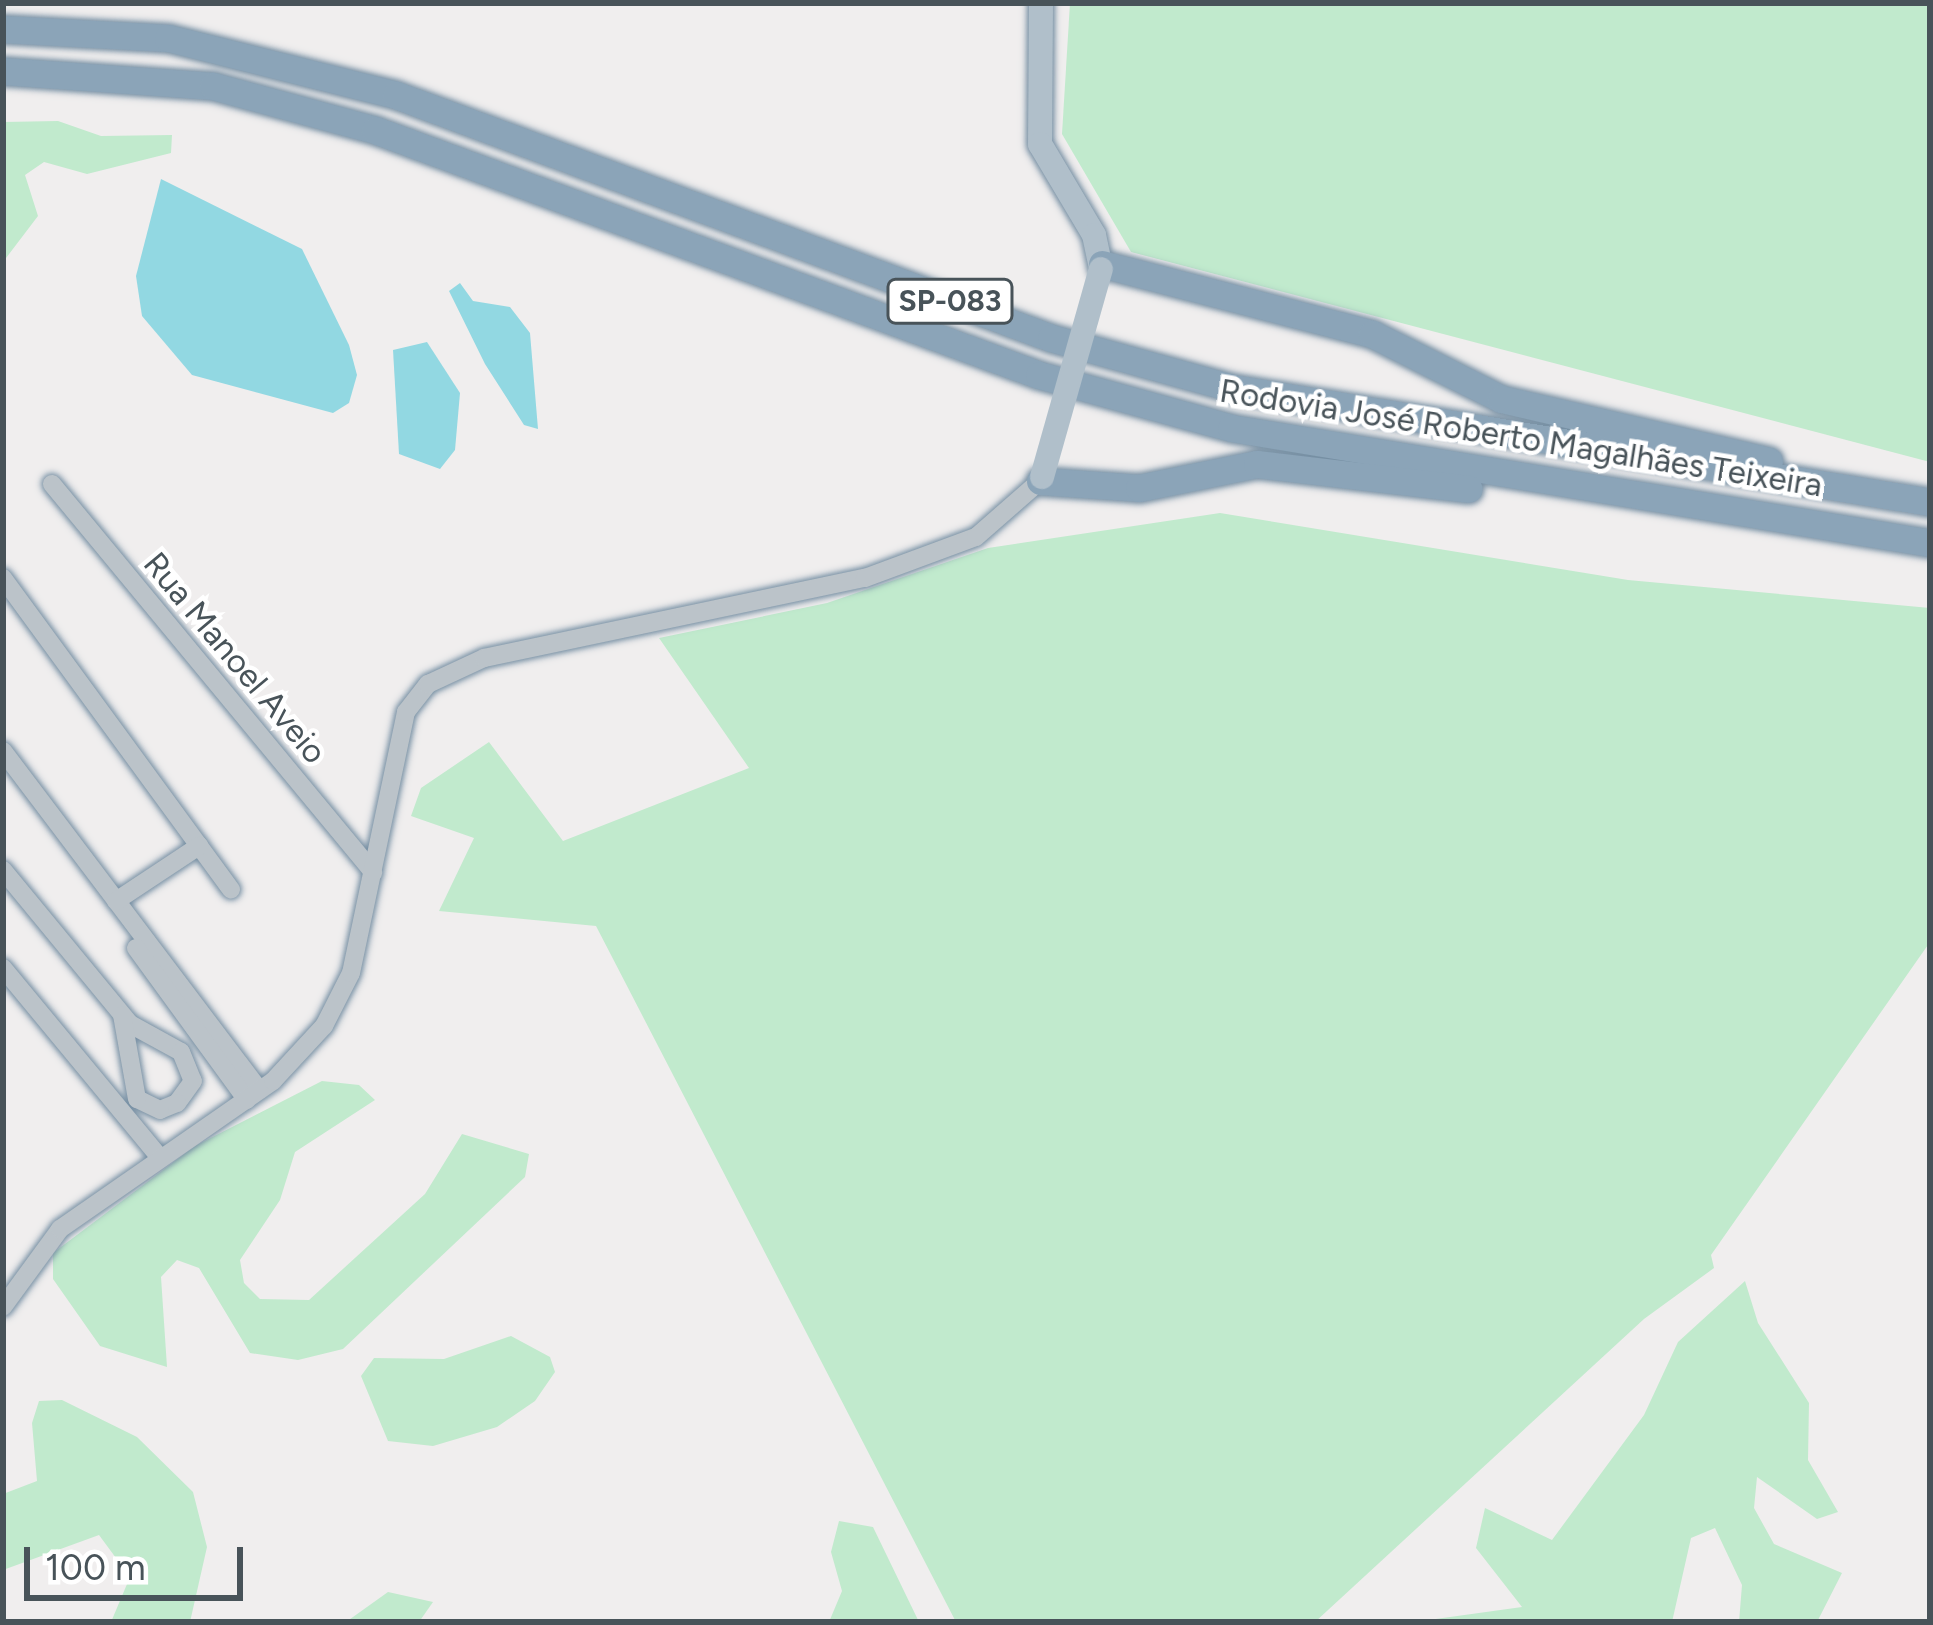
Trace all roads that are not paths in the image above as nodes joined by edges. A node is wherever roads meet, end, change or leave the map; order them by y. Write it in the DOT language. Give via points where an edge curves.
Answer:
graph roads {
  1 [pos="1041,3"];
  2 [pos="3,29"];
  3 [pos="3,71"];
  4 [pos="1101,266"];
  5 [pos="1041,479"];
  6 [pos="52,484"];
  7 [pos="1924,500"];
  8 [pos="1717,509"];
  9 [pos="1930,543"];
  10 [pos="3,578"];
  11 [pos="3,752"];
  12 [pos="3,771"];
  13 [pos="199,846"];
  14 [pos="3,870"];
  15 [pos="373,872"];
  16 [pos="231,889"];
  17 [pos="116,901"];
  18 [pos="3,968"];
  19 [pos="122,1015"];
  20 [pos="253,1095"];
  21 [pos="160,1158"];
  22 [pos="3,1307"];
  1 -- 4 [label="main road" via="1040,143"];
  2 -- 7 [label="highway, Rodovia José Roberto Magalhães Teixeira / SP-083" via="168,38 396,95 1051,338 1232,388"];
  3 -- 8 [label="highway, Rodovia José Roberto Magalhães Teixeira / SP-083" via="190,82 375,130 1135,404 1398,460"];
  4 -- 5 [label="main road, bridge"];
  4 -- 7 [label="highway" via="1372,334 1501,399"];
  5 -- 8 [label="highway" via="1139,488 1257,464"];
  5 -- 15 [label="street" via="976,537 866,578 484,658 428,684 406,712"];
  6 -- 15 [label="street, Rua Manoel Aveio"];
  8 -- 9 [label="highway, Rodovia José Roberto Magalhães Teixeira / SP-083"];
  10 -- 13 [label="street"];
  11 -- 17 [label="street"];
  12 -- 20 [label="street"];
  13 -- 16 [label="street"];
  13 -- 17 [label="street"];
  14 -- 19 [label="street"];
  15 -- 20 [label="street" via="341,999 295,1061"];
  17 -- 20 [label="street"];
  18 -- 21 [label="street"];
  19 -- 19 [label="street" via="188,1062 193,1081 177,1103 160,1110 137,1099"];
  20 -- 21 [label="street"];
  21 -- 22 [label="street" via="60,1228"];
}
